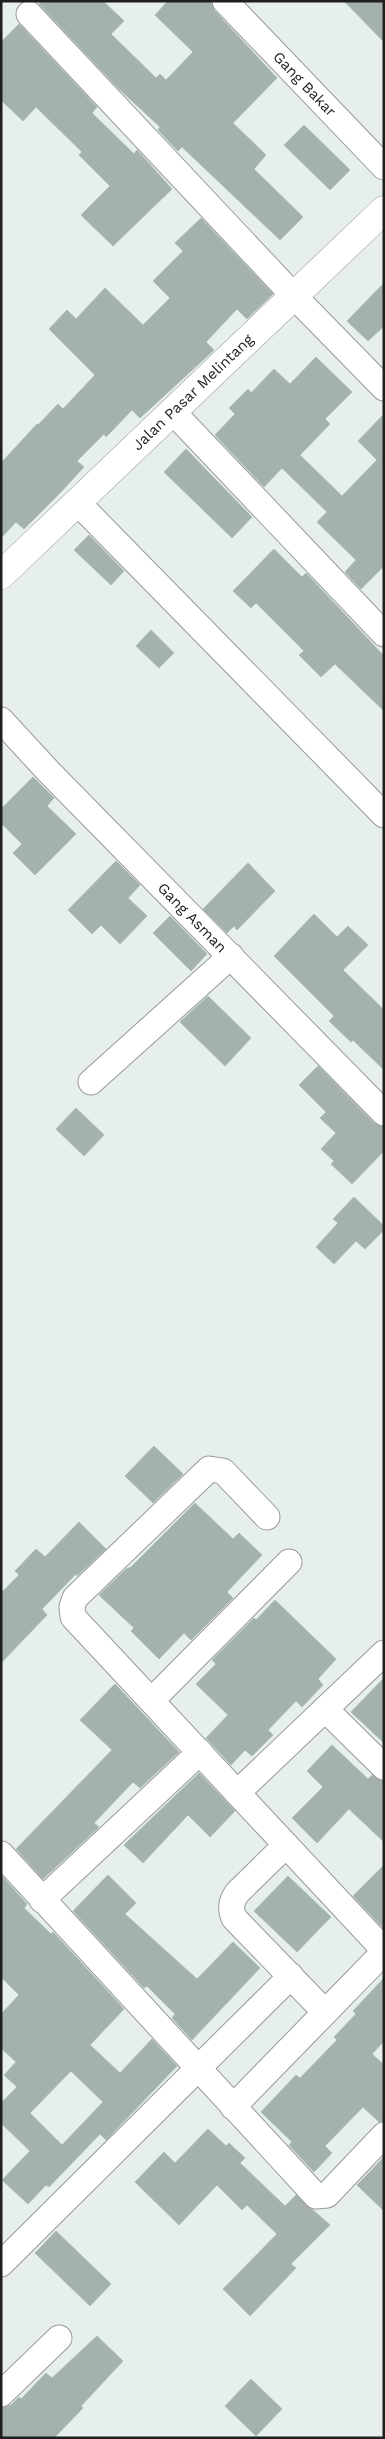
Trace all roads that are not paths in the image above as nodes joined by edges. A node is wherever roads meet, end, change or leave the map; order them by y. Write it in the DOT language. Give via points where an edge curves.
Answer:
graph roads {
  1 [pos="224,1"];
  2 [pos="29,14"];
  3 [pos="384,167"];
  4 [pos="384,210"];
  5 [pos="293,296"];
  6 [pos="384,388"];
  7 [pos="172,411"];
  8 [pos="76,502"];
  9 [pos="1,575"];
  10 [pos="384,634"];
  11 [pos="1,720"];
  12 [pos="384,815"];
  13 [pos="231,956"];
  14 [pos="92,1082"];
  15 [pos="384,1113"];
  16 [pos="266,1517"];
  17 [pos="289,1562"];
  18 [pos="384,1653"];
  19 [pos="152,1700"];
  20 [pos="325,1709"];
  21 [pos="200,1752"];
  22 [pos="384,1767"];
  23 [pos="237,1793"];
  24 [pos="286,1845"];
  25 [pos="1,1854"];
  26 [pos="42,1900"];
  27 [pos="384,1951"];
  28 [pos="291,1976"];
  29 [pos="325,2012"];
  30 [pos="199,2069"];
  31 [pos="232,2107"];
  32 [pos="384,2135"];
  33 [pos="1,2264"];
  34 [pos="58,2338"];
  35 [pos="1,2394"];
  1 -- 3 [label="street, Gang Bakar"];
  2 -- 5 [label="street"];
  4 -- 5 [label="street, Jalan Pasar Melintang"];
  5 -- 6 [label="street"];
  5 -- 7 [label="street, Jalan Pasar Melintang"];
  7 -- 8 [label="street, Jalan Pasar Melintang"];
  7 -- 10 [label="street"];
  8 -- 9 [label="street, Jalan Pasar Melintang"];
  8 -- 12 [label="street"];
  11 -- 13 [label="street, Gang Asman"];
  13 -- 14 [label="street"];
  13 -- 15 [label="street, Gang Asman"];
  16 -- 19 [label="street" via="223,1471 209,1470 75,1598 73,1616"];
  17 -- 19 [label="street"];
  18 -- 20 [label="street"];
  19 -- 21 [label="street"];
  20 -- 22 [label="street"];
  20 -- 23 [label="street"];
  21 -- 23 [label="street"];
  21 -- 26 [label="street"];
  23 -- 24 [label="street"];
  24 -- 27 [label="street"];
  24 -- 28 [label="street" via="237,1893 231,1910 234,1918"];
  25 -- 26 [label="street"];
  26 -- 30 [label="street"];
  27 -- 29 [label="street"];
  28 -- 29 [label="street"];
  28 -- 30 [label="street"];
  29 -- 31 [label="street"];
  30 -- 31 [label="street"];
  30 -- 33 [label="street"];
  31 -- 32 [label="street" via="312,2193 320,2197 327,2195"];
  34 -- 35 [label="street"];
}
